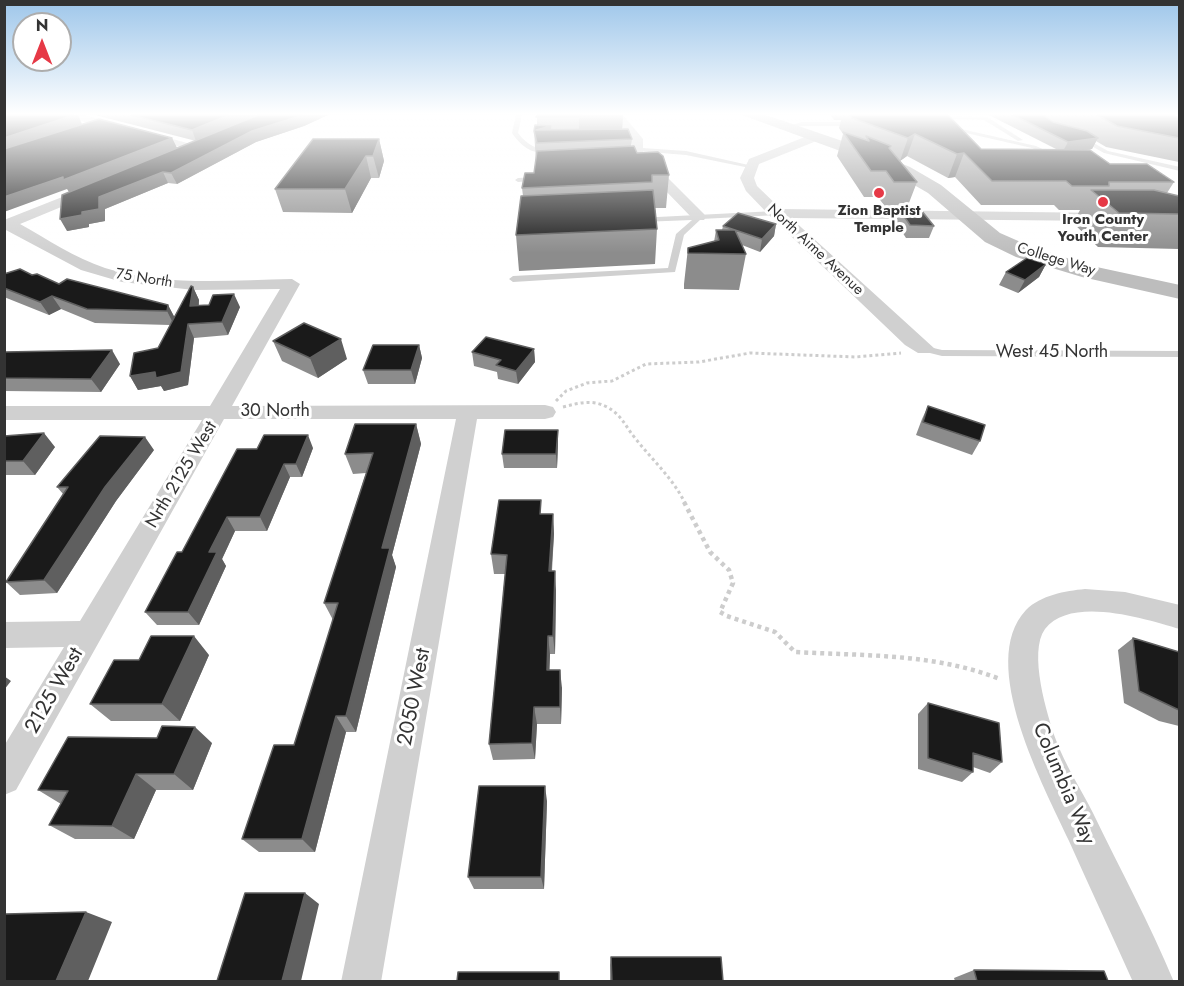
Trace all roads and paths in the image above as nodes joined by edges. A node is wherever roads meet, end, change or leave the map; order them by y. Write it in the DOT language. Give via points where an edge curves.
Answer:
graph roads {
  1 [pos="643,161"];
  2 [pos="725,161"];
  3 [pos="758,161"];
  4 [pos="878,161"];
  5 [pos="1145,161"];
  6 [pos="750,166"];
  7 [pos="1179,169"];
  8 [pos="553,178"];
  9 [pos="518,180"];
  10 [pos="108,183"];
  11 [pos="775,213"];
  12 [pos="965,215"];
  13 [pos="699,217"];
  14 [pos="1120,217"];
  15 [pos="628,220"];
  16 [pos="7,224"];
  17 [pos="513,279"];
  18 [pos="292,284"];
  19 [pos="1179,292"];
  20 [pos="925,349"];
  21 [pos="1179,354"];
  22 [pos="219,412"];
  23 [pos="468,412"];
  24 [pos="545,412"];
  25 [pos="4,413"];
  26 [pos="1179,617"];
  27 [pos="88,634"];
  28 [pos="4,635"];
  29 [pos="1027,691"];
  30 [pos="4,778"];
  31 [pos="361,981"];
  32 [pos="1154,981"];
  1 -- 13 [label="street"];
  2 -- 6 [label="lane"];
  3 -- 6 [label="street"];
  4 -- 12 [label="main road, College Way" via="931,186"];
  5 -- 7 [label="lane"];
  6 -- 11 [label="street, North Aime Avenue" via="747,178 751,188"];
  8 -- 9 [label="lane"];
  10 -- 16 [label="street"];
  11 -- 12 [label="street"];
  11 -- 13 [label="lane"];
  11 -- 20 [label="street, North Aime Avenue"];
  12 -- 14 [label="street"];
  12 -- 19 [label="main road, College Way" via="1001,242 1031,255"];
  13 -- 15 [label="lane"];
  13 -- 17 [label="lane" via="680,234 672,270"];
  16 -- 18 [label="street, 75 North" via="70,259 124,278 186,285"];
  18 -- 22 [label="street, Nrth 2125 West"];
  20 -- 21 [label="lane, West 45 North" via="942,353"];
  20 -- 24 [label="path" via="856,357 750,353 699,362 646,364 612,381 587,383 566,391"];
  22 -- 23 [label="street, 30 North"];
  22 -- 25 [label="street, 30 North"];
  22 -- 27 [label="street, Nrth 2125 West"];
  23 -- 24 [label="street, 30 North"];
  23 -- 31 [label="street, 2050 West"];
  24 -- 29 [label="path" via="587,401 607,406 623,418 678,489 710,552 729,570 733,583 720,612 734,622 778,633 795,652 897,654 930,659 977,669"];
  26 -- 29 [label="street, Columbia Way" via="1100,600 1061,603 1035,620 1025,646"];
  27 -- 28 [label="street"];
  27 -- 30 [label="street, 2125 West"];
  29 -- 32 [label="street, Columbia Way" via="1044,750"];
}
